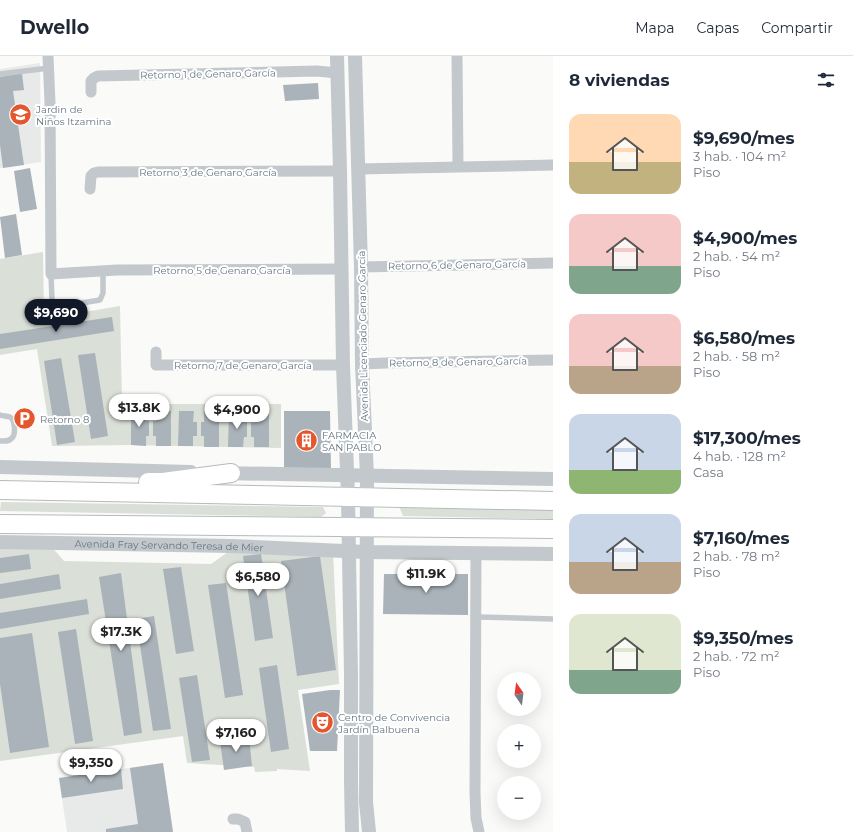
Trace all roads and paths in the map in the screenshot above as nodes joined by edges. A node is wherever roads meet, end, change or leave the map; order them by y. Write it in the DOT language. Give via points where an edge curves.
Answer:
graph roads {
  1 [pos="48,56"];
  2 [pos="337,56"];
  3 [pos="355,56"];
  4 [pos="457,56"];
  5 [pos="49,68"];
  6 [pos="337,73"];
  7 [pos="0,74"];
  8 [pos="91,92"];
  9 [pos="553,165"];
  10 [pos="458,166"];
  11 [pos="358,169"];
  12 [pos="340,170"];
  13 [pos="90,189"];
  14 [pos="359,206"];
  15 [pos="340,208"];
  16 [pos="553,263"];
  17 [pos="361,267"];
  18 [pos="342,269"];
  19 [pos="103,271"];
  20 [pos="51,274"];
  21 [pos="156,352"];
  22 [pos="553,360"];
  23 [pos="362,364"];
  24 [pos="343,365"];
  25 [pos="0,415"];
  26 [pos="0,442"];
  27 [pos="0,466"];
  28 [pos="230,473"];
  29 [pos="347,476"];
  30 [pos="367,476"];
  31 [pos="553,479"];
  32 [pos="0,490"];
  33 [pos="348,497"];
  34 [pos="366,498"];
  35 [pos="553,501"];
  36 [pos="0,524"];
  37 [pos="348,527"];
  38 [pos="366,527"];
  39 [pos="553,529"];
  40 [pos="0,542"];
  41 [pos="348,551"];
  42 [pos="366,552"];
  43 [pos="476,552"];
  44 [pos="553,554"];
  45 [pos="477,617"];
  46 [pos="553,619"];
  47 [pos="351,774"];
  48 [pos="367,774"];
  49 [pos="233,819"];
  50 [pos="247,832"];
  51 [pos="352,832"];
  52 [pos="369,832"];
  53 [pos="479,832"];
  1 -- 5 [label="street"];
  2 -- 6 [label="street, Avenida Licenciado Genaro García"];
  3 -- 11 [label="street, Avenida Licenciado Genaro García"];
  4 -- 10 [label="street"];
  5 -- 7 [label="lane"];
  5 -- 20 [label="street"];
  6 -- 8 [label="street, Retorno 1 de Genaro García" via="317,71 98,76 91,81"];
  6 -- 12 [label="street, Avenida Licenciado Genaro García"];
  9 -- 10 [label="street"];
  10 -- 11 [label="street"];
  11 -- 14 [label="street, Avenida Licenciado Genaro García"];
  12 -- 13 [label="street, Retorno 3 de Genaro García" via="98,172 91,176"];
  12 -- 15 [label="street, Avenida Licenciado Genaro García"];
  14 -- 15 [label="street"];
  14 -- 17 [label="street, Avenida Licenciado Genaro García"];
  15 -- 18 [label="street, Avenida Licenciado Genaro García"];
  16 -- 17 [label="street, Retorno 6 de Genaro García"];
  17 -- 23 [label="street, Avenida Licenciado Genaro García"];
  18 -- 19 [label="street, Retorno 5 de Genaro García"];
  18 -- 24 [label="street, Avenida Licenciado Genaro García"];
  19 -- 20 [label="street, Retorno 5 de Genaro García"];
  19 -- 20 [label="lane" via="103,294 100,300 57,307 52,300"];
  21 -- 24 [label="street, Retorno 7 de Genaro García" via="156,365"];
  22 -- 23 [label="street, Retorno 8 de Genaro García"];
  23 -- 30 [label="street, Avenida Licenciado Genaro García"];
  24 -- 29 [label="street, Avenida Licenciado Genaro García"];
  25 -- 26 [label="lane" via="13,420 14,433 11,440"];
  27 -- 28 [label="street"];
  28 -- 29 [label="street"];
  28 -- 32 [label="main road" via="163,482 37,483"];
  29 -- 30 [label="street"];
  29 -- 33 [label="street, Avenida Licenciado Genaro García"];
  30 -- 31 [label="street"];
  30 -- 34 [label="street, Avenida Licenciado Genaro García"];
  32 -- 33 [label="main road"];
  33 -- 34 [label="main road"];
  33 -- 37 [label="street, Avenida Licenciado Genaro García"];
  34 -- 35 [label="main road"];
  34 -- 38 [label="street, Avenida Licenciado Genaro García"];
  36 -- 37 [label="main road, Avenida Fray Servando Teresa de Mier"];
  37 -- 38 [label="main road, Avenida Fray Servando Teresa de Mier"];
  37 -- 41 [label="street, Avenida Licenciado Genaro García"];
  38 -- 39 [label="main road, Avenida Fray Servando Teresa de Mier"];
  38 -- 42 [label="street, Avenida Licenciado Genaro García"];
  40 -- 41 [label="street, Avenida Fray Servando Teresa de Mier"];
  41 -- 42 [label="street, Avenida Fray Servando Teresa de Mier"];
  41 -- 47 [label="street, Avenida Licenciado Genaro García"];
  42 -- 43 [label="street, Avenida Fray Servando Teresa de Mier"];
  42 -- 48 [label="street, Avenida Licenciado Genaro García"];
  43 -- 44 [label="street, Avenida Fray Servando Teresa de Mier"];
  43 -- 45 [label="street"];
  45 -- 46 [label="lane"];
  45 -- 53 [label="street" via="475,794"];
  47 -- 48 [label="street"];
  47 -- 51 [label="street, Avenida Licenciado Genaro García"];
  48 -- 52 [label="street, Avenida Licenciado Genaro García"];
  49 -- 50 [label="street" via="245,822"];
}
